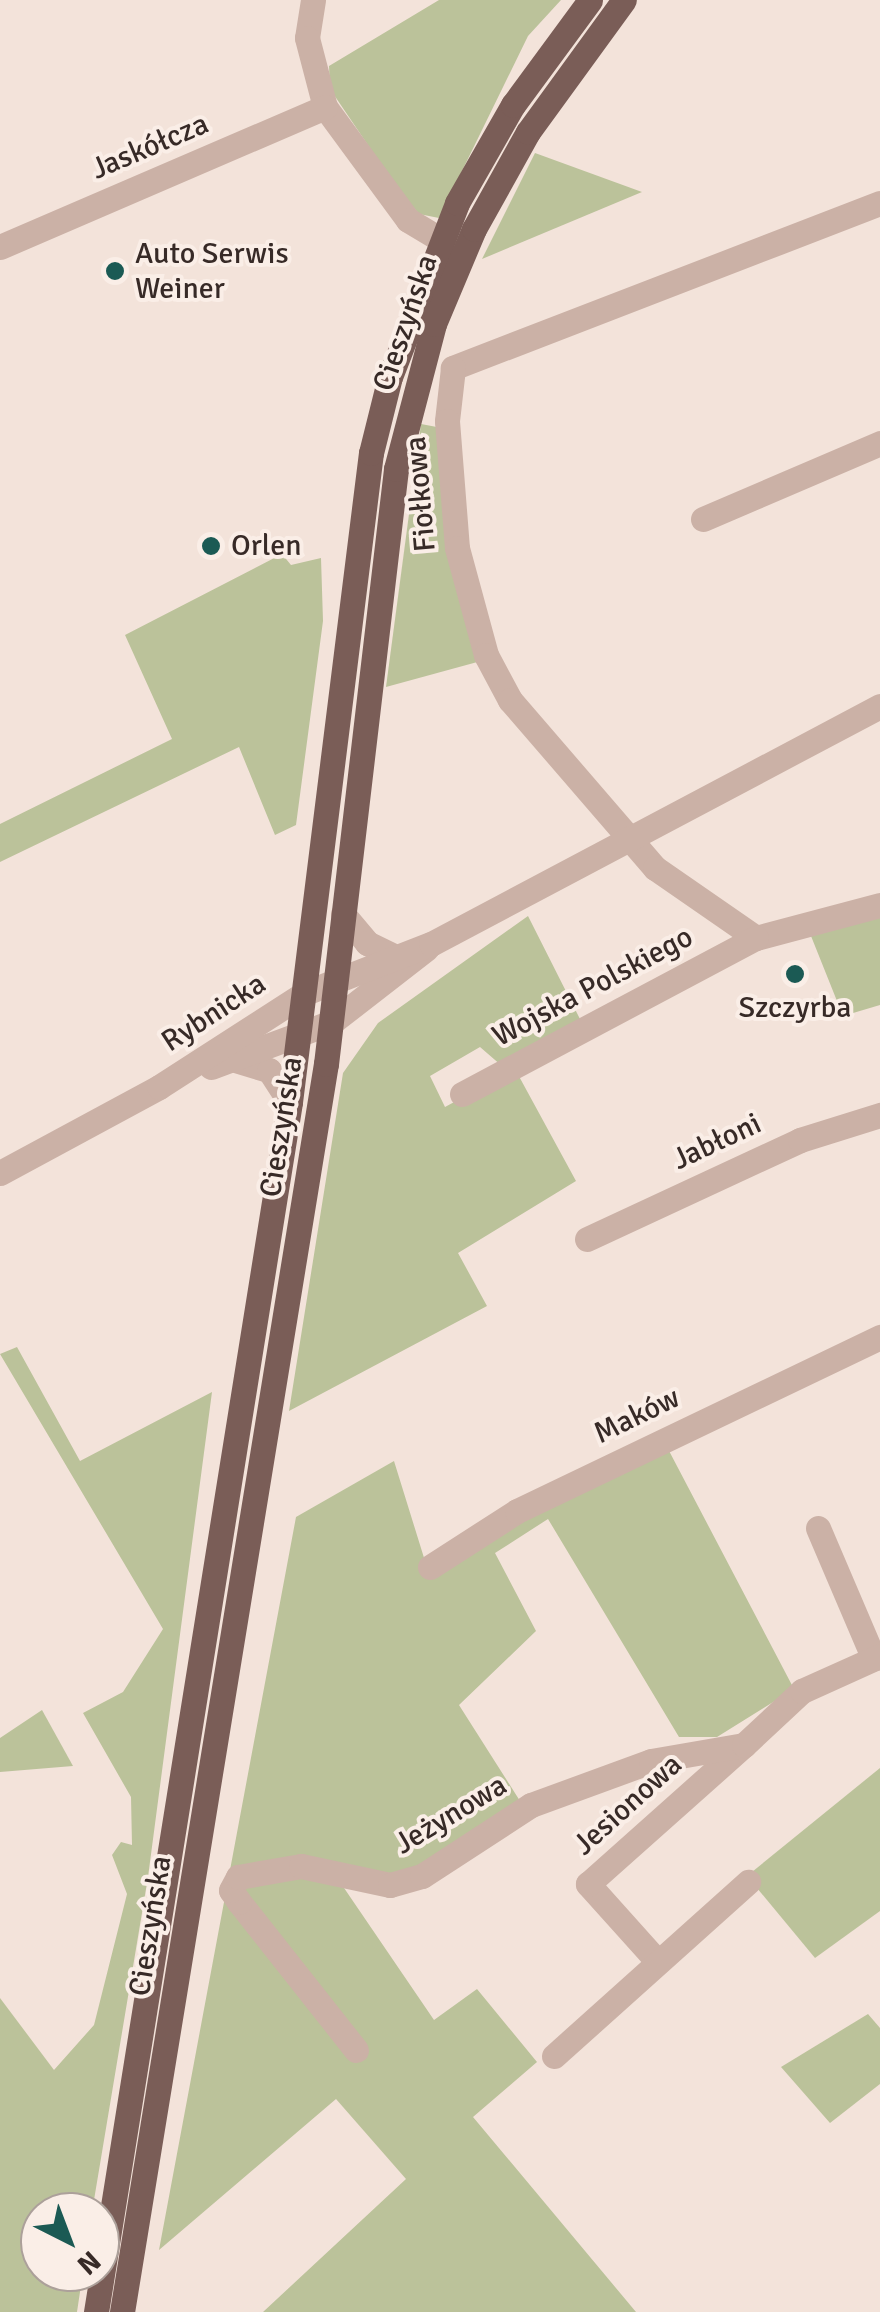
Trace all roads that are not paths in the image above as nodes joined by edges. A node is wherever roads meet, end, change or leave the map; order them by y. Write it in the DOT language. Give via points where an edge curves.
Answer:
graph roads {
  1 [pos="312,0"];
  2 [pos="590,0"];
  3 [pos="624,0"];
  4 [pos="325,107"];
  5 [pos="880,203"];
  6 [pos="440,239"];
  7 [pos="0,246"];
  8 [pos="880,444"];
  9 [pos="703,519"];
  10 [pos="880,706"];
  11 [pos="632,836"];
  12 [pos="880,904"];
  13 [pos="343,914"];
  14 [pos="756,938"];
  15 [pos="430,944"];
  16 [pos="392,955"];
  17 [pos="335,980"];
  18 [pos="305,993"];
  19 [pos="332,1022"];
  20 [pos="300,1030"];
  21 [pos="232,1060"];
  22 [pos="159,1088"];
  23 [pos="462,1094"];
  24 [pos="290,1102"];
  25 [pos="880,1115"];
  26 [pos="0,1174"];
  27 [pos="586,1239"];
  28 [pos="880,1337"];
  29 [pos="818,1528"];
  30 [pos="430,1567"];
  31 [pos="877,1657"];
  32 [pos="744,1745"];
  33 [pos="748,1882"];
  34 [pos="658,1962"];
  35 [pos="356,2050"];
  36 [pos="554,2056"];
  37 [pos="96,2312"];
  38 [pos="122,2312"];
  1 -- 4 [label="street" via="307,38"];
  2 -- 6 [label="main road, Cieszyńska" via="513,105"];
  3 -- 13 [label="main road, Cieszyńska" via="528,132 474,229 434,324 396,470"];
  4 -- 6 [label="street" via="408,220"];
  4 -- 7 [label="street, Jaskółcza"];
  5 -- 11 [label="street, Fiołkowa" via="453,368 450,485 468,608 510,700"];
  6 -- 18 [label="main road, Cieszyńska" via="390,377 366,482"];
  8 -- 9 [label="street"];
  10 -- 11 [label="street"];
  11 -- 14 [label="street, Wojska Polskiego" via="655,868"];
  11 -- 15 [label="street"];
  12 -- 14 [label="street, Wojska Polskiego"];
  13 -- 16 [label="street" via="367,943"];
  13 -- 17 [label="main road, Cieszyńska"];
  14 -- 23 [label="street, Wojska Polskiego"];
  15 -- 16 [label="street"];
  15 -- 19 [label="street"];
  16 -- 17 [label="street"];
  17 -- 18 [label="street"];
  17 -- 19 [label="main road, Cieszyńska"];
  18 -- 20 [label="main road, Cieszyńska"];
  18 -- 22 [label="street, Rybnicka"];
  19 -- 20 [label="street"];
  19 -- 38 [label="main road, Cieszyńska"];
  20 -- 21 [label="street, Rybnicka"];
  20 -- 24 [label="main road, Cieszyńska"];
  21 -- 22 [label="street, Rybnicka"];
  21 -- 24 [label="street" via="269,1070"];
  22 -- 26 [label="street, Rybnicka"];
  24 -- 37 [label="main road, Cieszyńska"];
  25 -- 27 [label="street, Jabłoni" via="800,1140"];
  28 -- 30 [label="street, Maków" via="516,1510"];
  29 -- 31 [label="street"];
  31 -- 32 [label="street" via="802,1690"];
  32 -- 34 [label="street, Jesionowa" via="588,1884"];
  32 -- 35 [label="street, Jeżynowa" via="594,1780 531,1805 422,1876 390,1885 300,1866 238,1878 231,1890 239,1902"];
  33 -- 34 [label="street"];
  34 -- 36 [label="street"];
}
